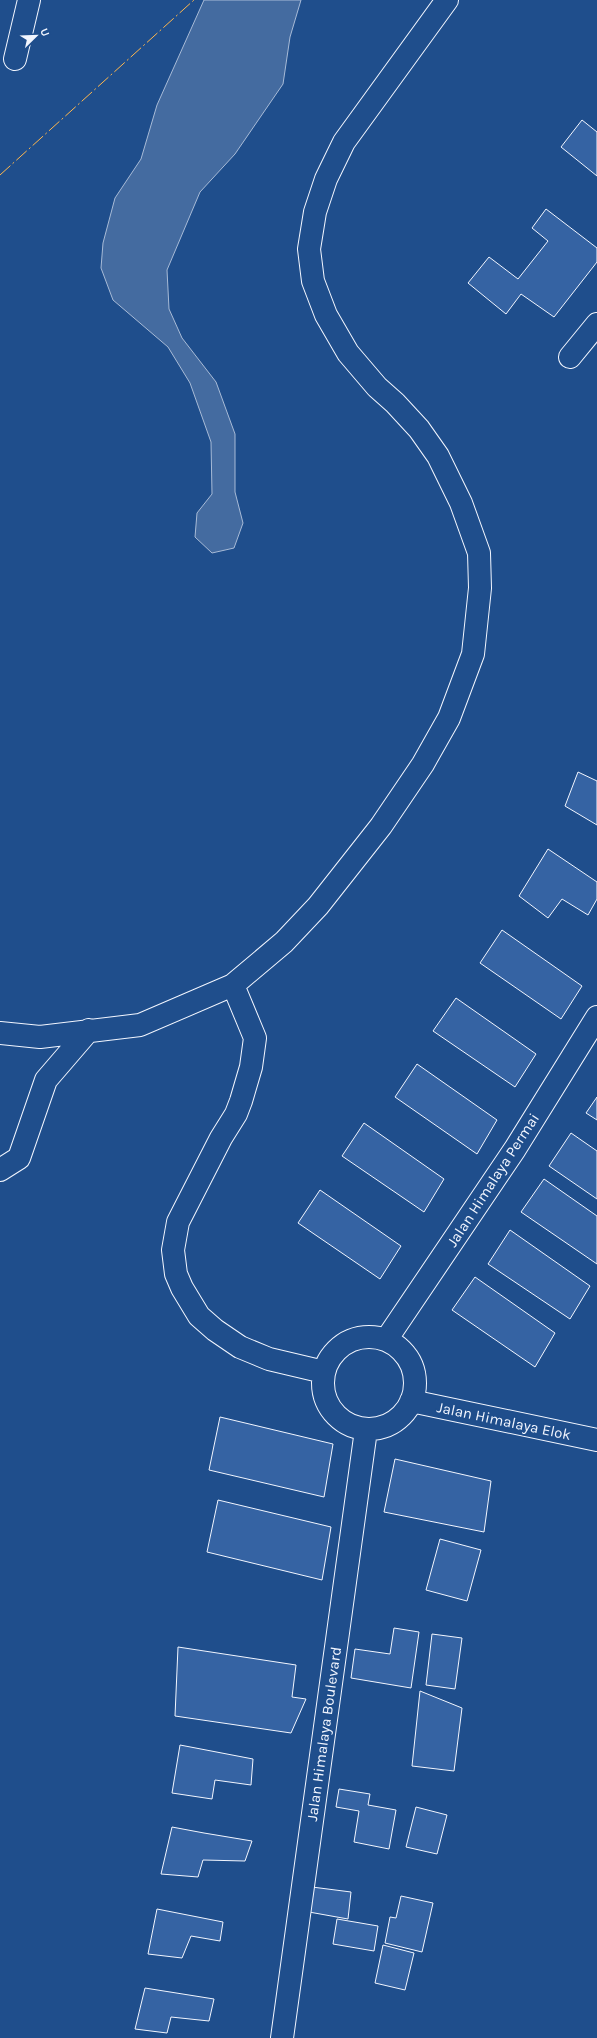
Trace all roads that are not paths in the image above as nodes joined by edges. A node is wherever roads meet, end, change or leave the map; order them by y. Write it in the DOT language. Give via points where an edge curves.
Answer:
graph roads {
  1 [pos="29,0"];
  2 [pos="447,0"];
  3 [pos="15,59"];
  4 [pos="597,324"];
  5 [pos="570,357"];
  6 [pos="233,985"];
  7 [pos="597,1017"];
  8 [pos="89,1030"];
  9 [pos="0,1033"];
  10 [pos="0,1170"];
  11 [pos="386,1340"];
  12 [pos="324,1372"];
  13 [pos="411,1401"];
  14 [pos="366,1430"];
  15 [pos="597,1440"];
  16 [pos="282,2038"];
  1 -- 3 [label="street"];
  2 -- 6 [label="street" via="344,142 326,179 315,212 309,249 313,281 326,315 348,353 377,387 396,403 419,429 438,456 461,503 479,553 480,588 473,654 448,718 423,764 380,826 318,906 284,942"];
  4 -- 5 [label="street"];
  6 -- 8 [label="street" via="140,1024"];
  6 -- 12 [label="street" via="255,1038 250,1067 236,1114 178,1222 173,1250 176,1274 199,1316 240,1347 269,1359"];
  7 -- 11 [label="street, Jalan Himalaya Permai" via="515,1149"];
  8 -- 9 [label="street" via="40,1037"];
  8 -- 10 [label="street" via="46,1080 19,1158"];
  11 -- 12 [label="street" via="370,1337 355,1339 341,1346"];
  11 -- 13 [label="street" via="399,1349 408,1360 415,1387"];
  12 -- 14 [label="street" via="323,1388 328,1403 337,1416 350,1426"];
  13 -- 14 [label="street" via="404,1413 393,1423"];
  13 -- 15 [label="street, Jalan Himalaya Elok"];
  14 -- 16 [label="street, Jalan Himalaya Boulevard"];
}
